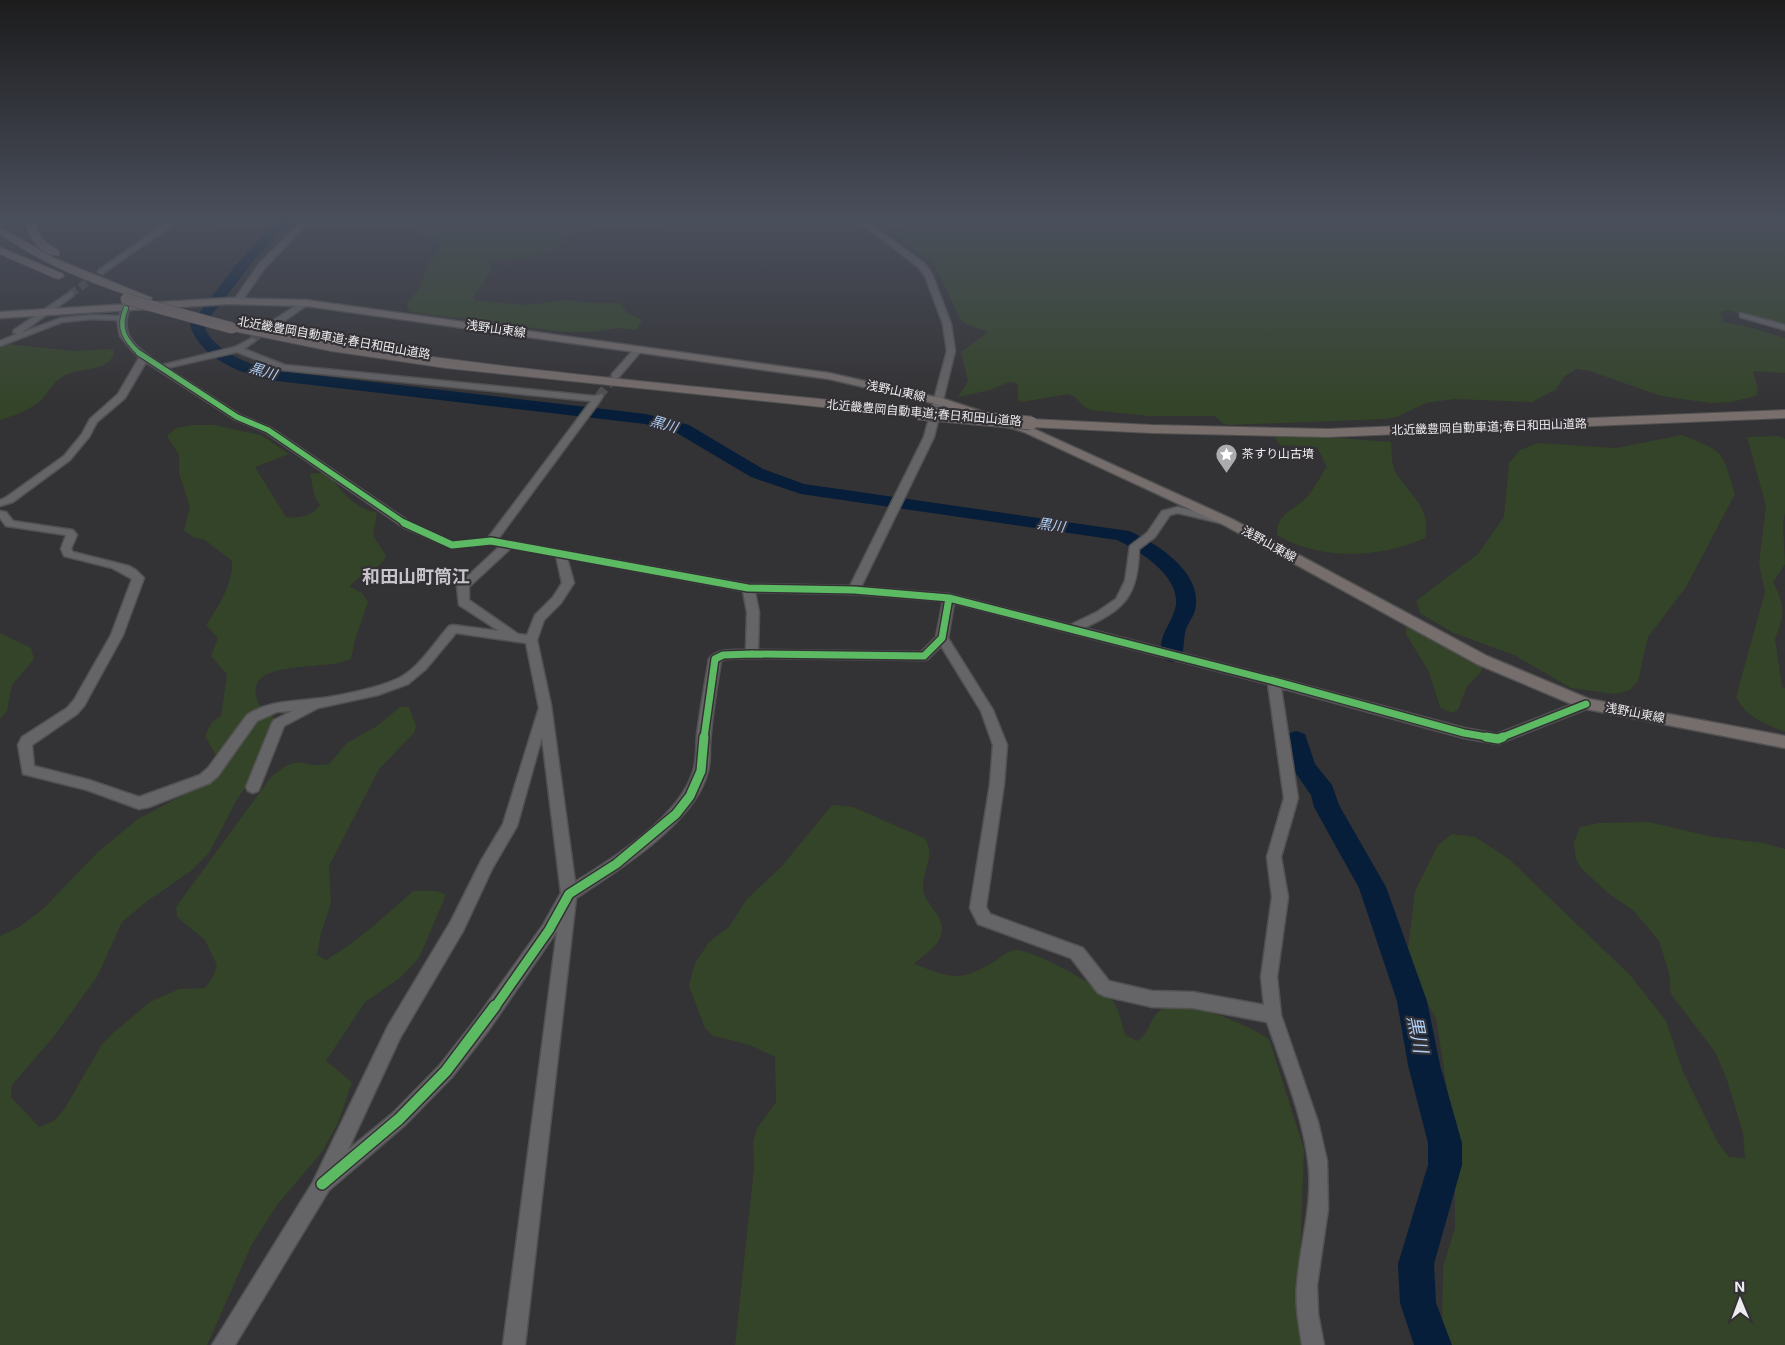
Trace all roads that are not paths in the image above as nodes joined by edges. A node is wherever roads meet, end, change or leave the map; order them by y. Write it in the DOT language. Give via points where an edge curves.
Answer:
graph roads {
  1 [pos="75,281"];
  2 [pos="78,281"];
  3 [pos="93,281"];
  4 [pos="101,281"];
  5 [pos="252,281"];
  6 [pos="931,281"];
  7 [pos="92,287"];
  8 [pos="70,294"];
  9 [pos="134,300"];
  10 [pos="238,300"];
  11 [pos="306,303"];
  12 [pos="0,314"];
  13 [pos="43,314"];
  14 [pos="1743,315"];
  15 [pos="120,318"];
  16 [pos="277,322"];
  17 [pos="229,324"];
  18 [pos="1785,328"];
  19 [pos="252,340"];
  20 [pos="1,344"];
  21 [pos="238,349"];
  22 [pos="638,350"];
  23 [pos="144,357"];
  24 [pos="162,367"];
  25 [pos="615,376"];
  26 [pos="940,401"];
  27 [pos="1785,406"];
  28 [pos="1785,413"];
  29 [pos="1684,415"];
  30 [pos="1193,430"];
  31 [pos="3,508"];
  32 [pos="1228,522"];
  33 [pos="491,541"];
  34 [pos="509,544"];
  35 [pos="561,555"];
  36 [pos="748,588"];
  37 [pos="854,590"];
  38 [pos="949,598"];
  39 [pos="1072,629"];
  40 [pos="515,637"];
  41 [pos="942,638"];
  42 [pos="531,640"];
  43 [pos="752,654"];
  44 [pos="1274,681"];
  45 [pos="315,704"];
  46 [pos="1586,704"];
  47 [pos="545,705"];
  48 [pos="1785,742"];
  49 [pos="253,786"];
  50 [pos="569,894"];
  51 [pos="1273,1015"];
  52 [pos="322,1184"];
  53 [pos="223,1345"];
  54 [pos="514,1345"];
  55 [pos="1313,1345"];
  1 -- 7 [label="highway"];
  2 -- 7 [label="highway, 北近畿豊岡自動車道;春日和田山道路"];
  3 -- 9 [label="highway, 北近畿豊岡自動車道;春日和田山道路"];
  4 -- 9 [label="highway"];
  5 -- 10 [label="street"];
  6 -- 26 [label="street" via="951,340"];
  7 -- 9 [label="highway, 北近畿豊岡自動車道;春日和田山道路"];
  8 -- 13 [label="street"];
  9 -- 10 [label="main road, 浅野山東線"];
  9 -- 13 [label="main road, 浅野山東線"];
  9 -- 15 [label="street"];
  9 -- 17 [label="highway, 北近畿豊岡自動車道;春日和田山道路, bridge"];
  9 -- 17 [label="highway, 北近畿豊岡自動車道;春日和田山道路"];
  10 -- 11 [label="main road, 浅野山東線"];
  11 -- 16 [label="street"];
  11 -- 22 [label="main road, 浅野山東線"];
  12 -- 13 [label="main road, 浅野山東線"];
  13 -- 20 [label="street"];
  14 -- 18 [label="street"];
  15 -- 20 [label="street" via="61,320"];
  15 -- 23 [label="street" via="120,327 126,338"];
  17 -- 30 [label="highway, 北近畿豊岡自動車道;春日和田山道路, bridge" via="331,347 437,362 918,413 1031,423"];
  19 -- 21 [label="street"];
  21 -- 24 [label="street"];
  21 -- 33 [label="street" via="283,367 598,397"];
  22 -- 25 [label="street"];
  22 -- 26 [label="main road, 浅野山東線" via="829,376"];
  23 -- 24 [label="street"];
  23 -- 31 [label="street" via="122,396 93,421 67,458"];
  24 -- 33 [label="street" via="237,417 268,430 306,454 407,526 452,545"];
  26 -- 32 [label="main road, 浅野山東線" via="1028,430"];
  26 -- 37 [label="street" via="929,437"];
  27 -- 29 [label="highway"];
  28 -- 29 [label="highway, 北近畿豊岡自動車道;春日和田山道路"];
  28 -- 30 [label="highway, 北近畿豊岡自動車道;春日和田山道路" via="1338,433"];
  29 -- 30 [label="highway, 北近畿豊岡自動車道;春日和田山道路"];
  31 -- 45 [label="street" via="10,524 69,532 72,535 66,549 68,554 114,564 138,578 117,635 79,703 27,741 28,770 89,785 139,803 150,801 204,779 213,772 252,718 261,712 276,707"];
  32 -- 39 [label="street" via="1178,510 1166,513 1152,535 1134,548 1134,574 1120,604"];
  32 -- 46 [label="main road, 浅野山東線" via="1482,660"];
  33 -- 34 [label="street"];
  34 -- 35 [label="street"];
  34 -- 40 [label="street" via="463,586 463,602"];
  35 -- 36 [label="street"];
  35 -- 42 [label="street" via="568,582 557,600 539,618"];
  36 -- 37 [label="street"];
  36 -- 43 [label="street" via="753,612"];
  37 -- 38 [label="street"];
  38 -- 39 [label="street"];
  38 -- 41 [label="street"];
  39 -- 44 [label="street"];
  40 -- 42 [label="street"];
  40 -- 45 [label="street" via="453,629 422,666 404,681"];
  41 -- 43 [label="street" via="924,656"];
  41 -- 51 [label="street" via="987,710 1000,744 978,908 984,919 1077,953 1104,988"];
  42 -- 47 [label="street"];
  43 -- 50 [label="street" via="723,655 715,659 702,771 690,796 676,814 616,864"];
  44 -- 46 [label="street" via="1464,733 1498,739"];
  44 -- 51 [label="street" via="1291,798 1274,857 1280,896 1269,977"];
  45 -- 49 [label="street" via="279,723"];
  46 -- 48 [label="main road, 浅野山東線"];
  47 -- 50 [label="street"];
  47 -- 52 [label="street" via="510,826 486,865 457,926 394,1032"];
  50 -- 52 [label="street" via="549,930 446,1071 399,1119"];
  50 -- 54 [label="street"];
  51 -- 55 [label="street" via="1309,1122 1318,1161 1318,1208 1307,1285"];
  52 -- 53 [label="street"];
}
